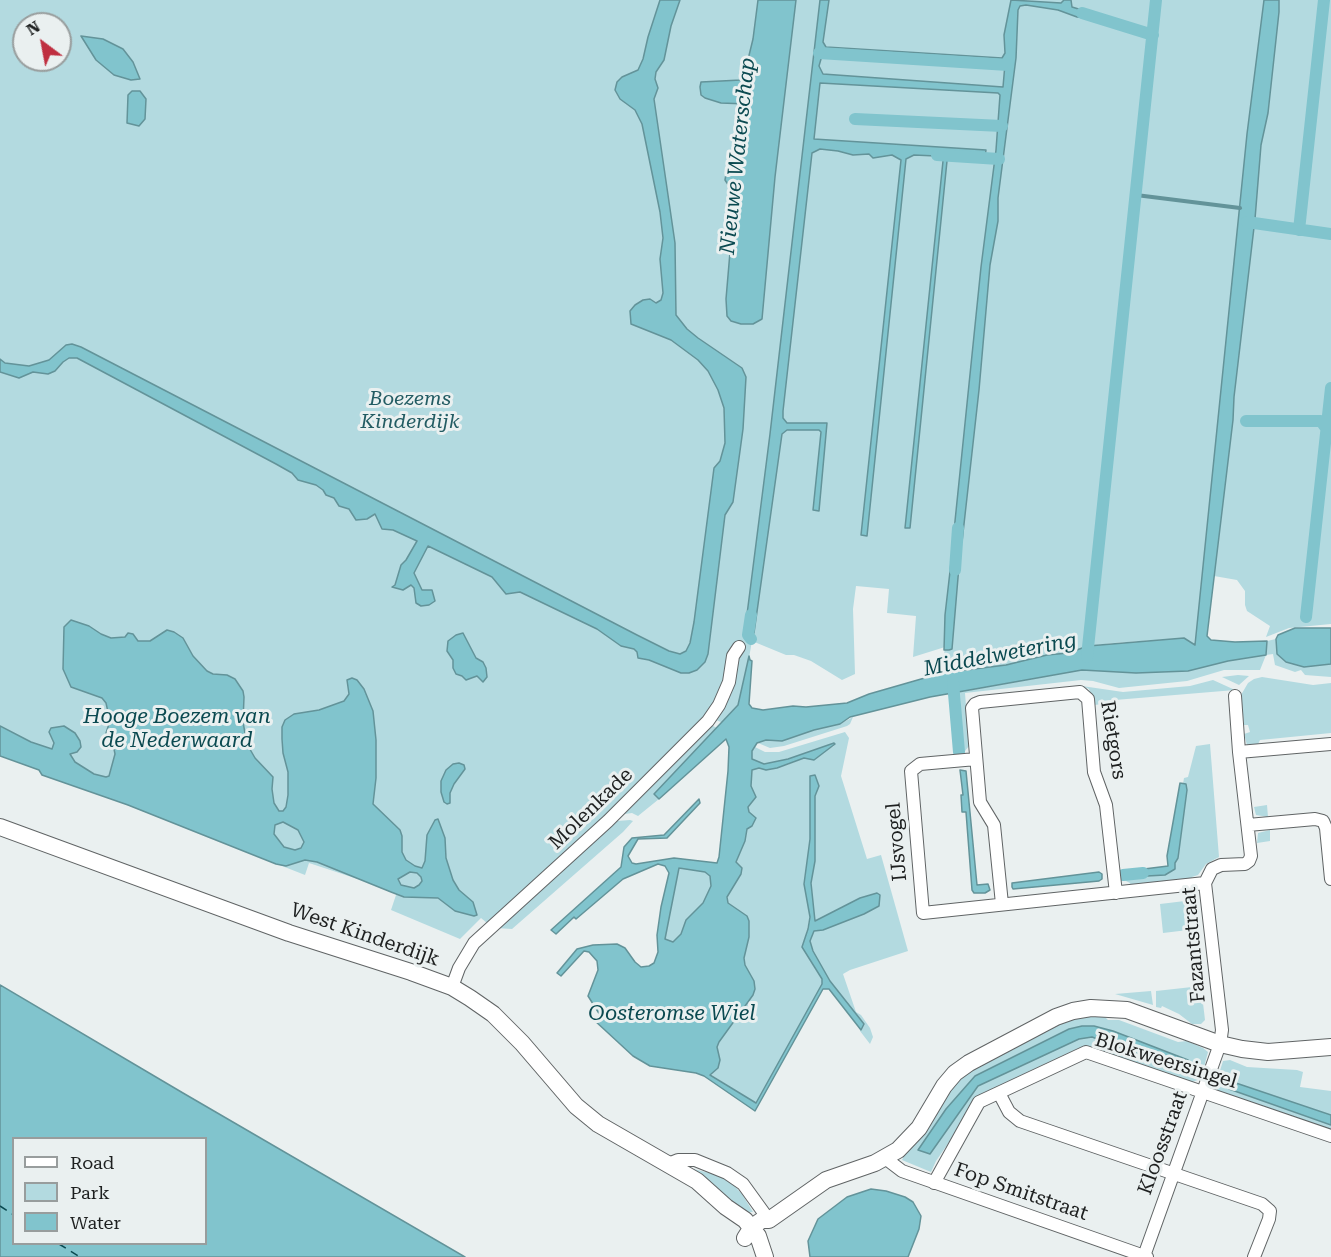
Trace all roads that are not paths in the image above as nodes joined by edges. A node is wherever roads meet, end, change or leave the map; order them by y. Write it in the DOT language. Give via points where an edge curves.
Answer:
graph roads {
  1 [pos="739,647"];
  2 [pos="1235,696"];
  3 [pos="1331,744"];
  4 [pos="1239,752"];
  5 [pos="976,759"];
  6 [pos="1248,825"];
  7 [pos="0,827"];
  8 [pos="1331,879"];
  9 [pos="1205,883"];
  10 [pos="1116,893"];
  11 [pos="1002,904"];
  12 [pos="452,987"];
  13 [pos="1220,1044"];
  14 [pos="1331,1047"];
  15 [pos="1202,1091"];
  16 [pos="999,1093"];
  17 [pos="1331,1136"];
  18 [pos="885,1158"];
  19 [pos="668,1164"];
  20 [pos="1173,1172"];
  21 [pos="934,1183"];
  22 [pos="769,1220"];
  23 [pos="747,1236"];
  24 [pos="1145,1256"];
  25 [pos="756,1257"];
  26 [pos="765,1257"];
  27 [pos="1254,1257"];
  1 -- 12 [label="street, Molenkade" via="733,656 729,682 708,721 608,821 474,943"];
  2 -- 4 [label="street, Fazantstraat"];
  3 -- 4 [label="street"];
  4 -- 6 [label="street, Fazantstraat"];
  5 -- 10 [label="street, Rietgors" via="972,708 975,704 1085,694 1094,772 1106,805"];
  5 -- 11 [label="street, Rietgors" via="980,802 994,825"];
  5 -- 11 [label="street, IJsvogel" via="920,764 910,771 923,913"];
  6 -- 8 [label="street" via="1323,821"];
  6 -- 9 [label="street, Fazantstraat" via="1249,861 1216,867"];
  7 -- 12 [label="street, West Kinderdijk" via="289,933"];
  9 -- 10 [label="street"];
  9 -- 13 [label="street, Fazantstraat" via="1222,1030"];
  10 -- 11 [label="street"];
  12 -- 19 [label="street, West Kinderdijk" via="493,1014 583,1112"];
  13 -- 14 [label="street" via="1268,1052"];
  13 -- 15 [label="street, Kloosstraat"];
  13 -- 18 [label="street" via="1127,1010 1091,1008 1064,1014 956,1073 910,1139"];
  15 -- 16 [label="street, Blokweersingel" via="1086,1052"];
  15 -- 17 [label="street, Blokweersingel"];
  15 -- 20 [label="street, Kloosstraat"];
  16 -- 20 [label="street" via="1009,1112 1020,1121"];
  16 -- 21 [label="street, Blokweersingel" via="979,1102"];
  18 -- 21 [label="street, Fop Smitstraat" via="902,1171"];
  18 -- 22 [label="street" via="826,1180"];
  19 -- 22 [label="street" via="694,1160 727,1173 743,1184"];
  19 -- 23 [label="street, West Kinderdijk" via="697,1181 737,1214"];
  20 -- 24 [label="street, Kloosstraat"];
  20 -- 27 [label="street" via="1262,1204 1270,1211"];
  21 -- 24 [label="street, Fop Smitstraat"];
  22 -- 23 [label="street" via="767,1228"];
  23 -- 25 [label="street, West Kinderdijk"];
  23 -- 26 [label="street"];
}
